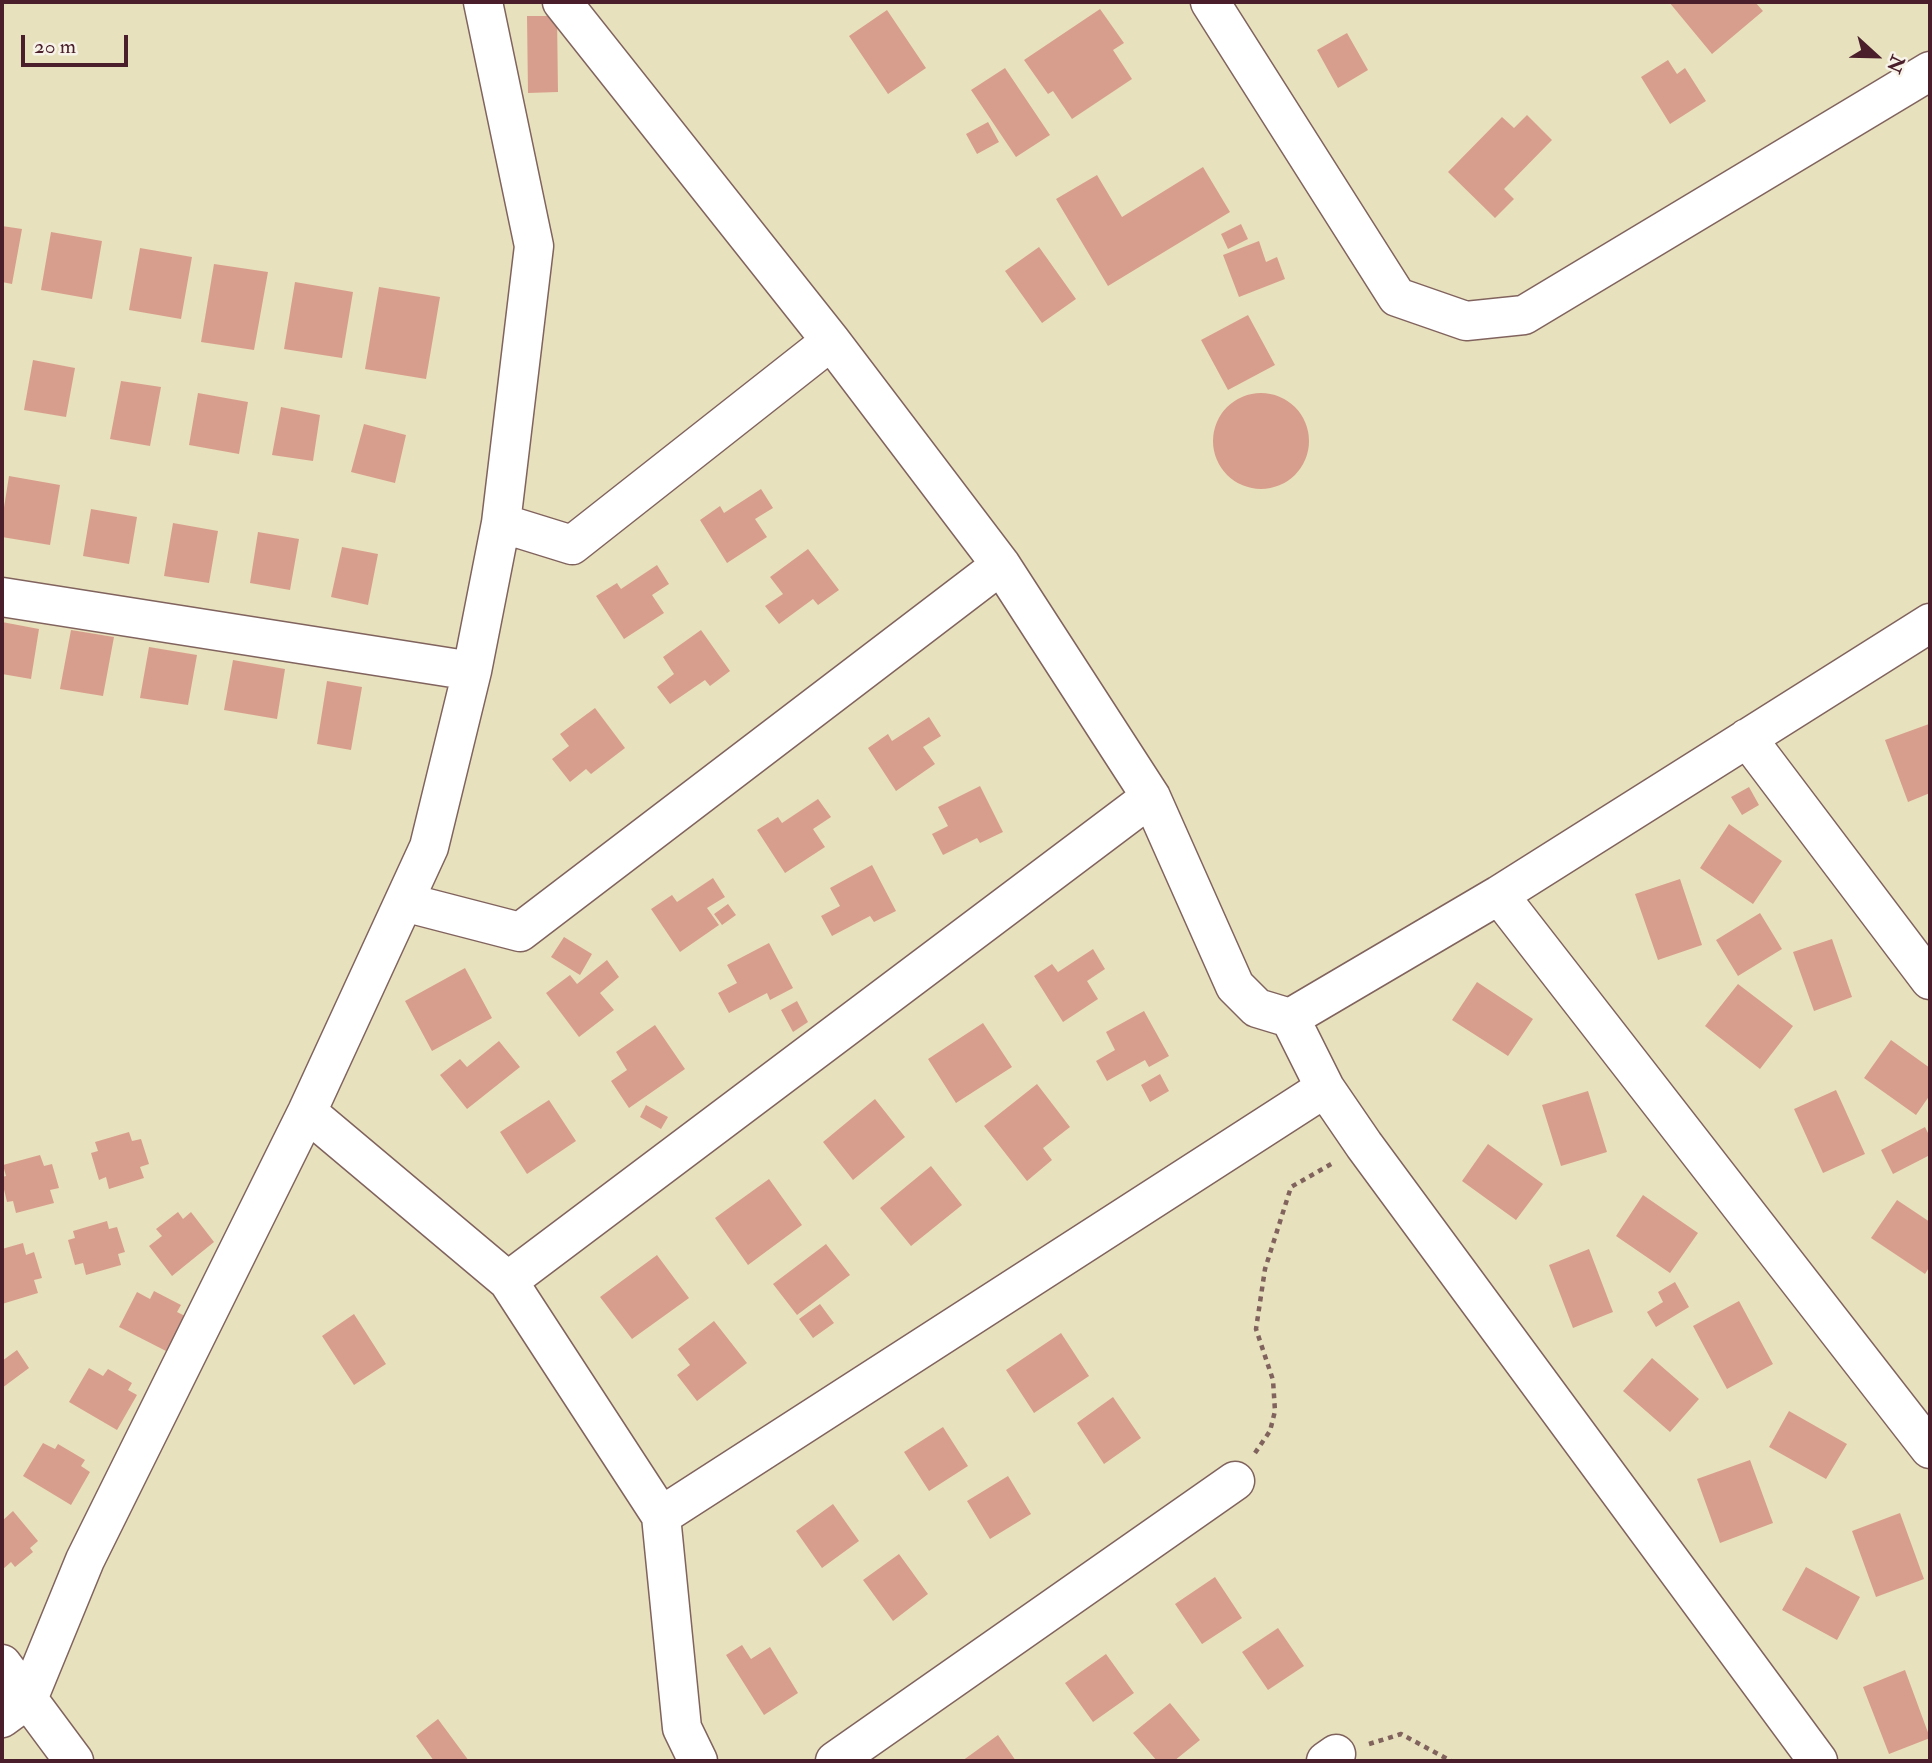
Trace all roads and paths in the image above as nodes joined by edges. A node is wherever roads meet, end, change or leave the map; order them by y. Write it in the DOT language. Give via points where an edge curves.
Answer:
graph roads {
  1 [pos="482,2"];
  2 [pos="562,2"];
  3 [pos="1210,2"];
  4 [pos="1930,71"];
  5 [pos="831,341"];
  6 [pos="502,523"];
  7 [pos="1001,565"];
  8 [pos="2,597"];
  9 [pos="1930,623"];
  10 [pos="472,671"];
  11 [pos="1747,738"];
  12 [pos="1151,797"];
  13 [pos="1499,895"];
  14 [pos="404,902"];
  15 [pos="1930,980"];
  16 [pos="1290,1018"];
  17 [pos="1325,1088"];
  18 [pos="307,1112"];
  19 [pos="1364,1145"];
  20 [pos="508,1281"];
  21 [pos="1930,1448"];
  22 [pos="1235,1481"];
  23 [pos="661,1516"];
  24 [pos="2,1664"];
  25 [pos="15,1709"];
  26 [pos="1331,1758"];
  27 [pos="74,1761"];
  28 [pos="698,1761"];
  29 [pos="835,1761"];
  30 [pos="1451,1761"];
  31 [pos="1818,1761"];
  1 -- 6 [label="street" via="534,246"];
  2 -- 5 [label="street"];
  3 -- 4 [label="street" via="1397,297 1466,321 1524,315"];
  5 -- 6 [label="street" via="572,545"];
  5 -- 7 [label="street"];
  6 -- 10 [label="street"];
  7 -- 12 [label="street"];
  7 -- 14 [label="street" via="520,932"];
  8 -- 10 [label="street"];
  9 -- 11 [label="street"];
  10 -- 14 [label="street" via="429,847"];
  11 -- 13 [label="street"];
  11 -- 15 [label="street"];
  12 -- 16 [label="street" via="1235,986 1257,1008"];
  12 -- 20 [label="street"];
  13 -- 16 [label="street"];
  13 -- 21 [label="street"];
  14 -- 18 [label="street"];
  16 -- 17 [label="street"];
  17 -- 19 [label="street"];
  17 -- 23 [label="street"];
  18 -- 20 [label="street"];
  18 -- 25 [label="street"];
  19 -- 22 [label="path" via="1291,1187 1265,1269 1256,1329 1273,1380 1275,1411 1270,1431"];
  19 -- 31 [label="street"];
  20 -- 23 [label="street"];
  22 -- 29 [label="street"];
  23 -- 28 [label="street" via="682,1728"];
  24 -- 25 [label="street"];
  25 -- 27 [label="street"];
  26 -- 30 [label="path" via="1401,1734"];
}
